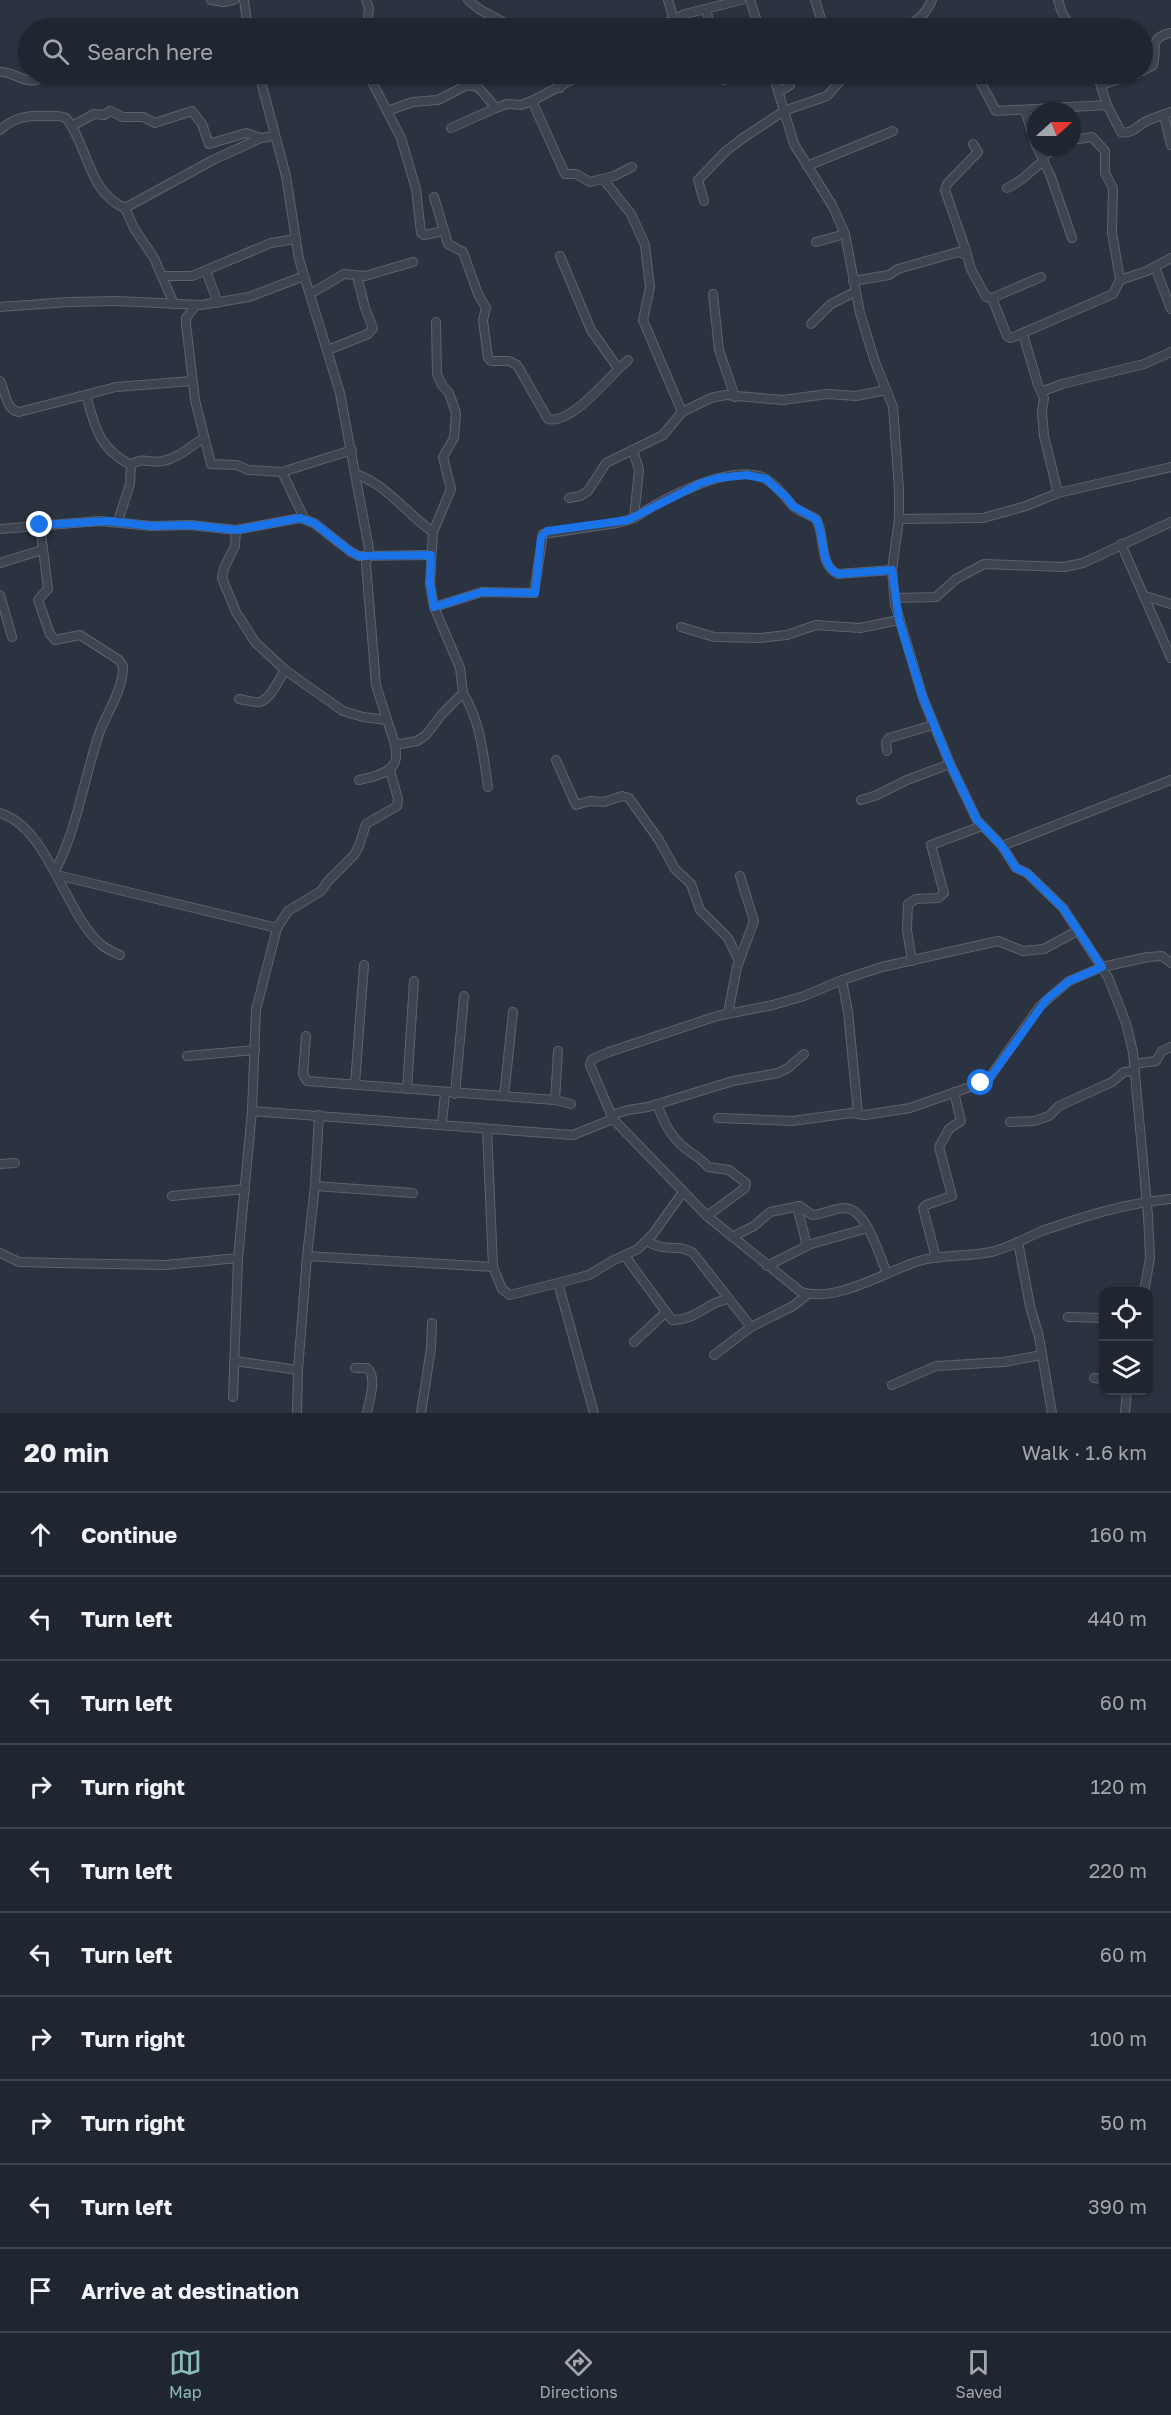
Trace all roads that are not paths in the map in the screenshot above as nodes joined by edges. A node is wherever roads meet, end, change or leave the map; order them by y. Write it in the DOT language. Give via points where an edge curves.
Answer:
graph roads {
  1 [pos="211,0"];
  2 [pos="234,0"];
  3 [pos="244,0"];
  4 [pos="366,0"];
  5 [pos="468,0"];
  6 [pos="668,0"];
  7 [pos="741,0"];
  8 [pos="750,0"];
  9 [pos="815,0"];
  10 [pos="932,0"];
  11 [pos="1058,0"];
  12 [pos="706,9"];
  13 [pos="247,18"];
  14 [pos="368,18"];
  15 [pos="495,18"];
  16 [pos="673,18"];
  17 [pos="680,18"];
  18 [pos="708,18"];
  19 [pos="756,18"];
  20 [pos="821,18"];
  21 [pos="921,18"];
  22 [pos="1065,18"];
  23 [pos="1171,33"];
  24 [pos="1153,65"];
  25 [pos="0,72"];
  26 [pos="18,76"];
  27 [pos="261,84"];
  28 [pos="373,84"];
  29 [pos="558,84"];
  30 [pos="567,84"];
  31 [pos="776,84"];
  32 [pos="790,84"];
  33 [pos="837,84"];
  34 [pos="981,84"];
  35 [pos="1104,84"];
  36 [pos="1101,85"];
  37 [pos="560,88"];
  38 [pos="778,92"];
  39 [pos="532,101"];
  40 [pos="1107,105"];
  41 [pos="1081,107"];
  42 [pos="496,108"];
  43 [pos="1025,110"];
  44 [pos="387,111"];
  45 [pos="784,111"];
  46 [pos="1168,114"];
  47 [pos="0,116"];
  48 [pos="1027,118"];
  49 [pos="72,126"];
  50 [pos="3,127"];
  51 [pos="451,128"];
  52 [pos="893,131"];
  53 [pos="274,135"];
  54 [pos="261,138"];
  55 [pos="1081,138"];
  56 [pos="973,144"];
  57 [pos="1171,145"];
  58 [pos="1041,156"];
  59 [pos="1047,156"];
  60 [pos="1043,159"];
  61 [pos="807,166"];
  62 [pos="632,167"];
  63 [pos="604,180"];
  64 [pos="1008,188"];
  65 [pos="434,197"];
  66 [pos="704,201"];
  67 [pos="125,208"];
  68 [pos="444,231"];
  69 [pos="844,234"];
  70 [pos="1072,238"];
  71 [pos="295,239"];
  72 [pos="816,242"];
  73 [pos="967,255"];
  74 [pos="560,256"];
  75 [pos="1171,258"];
  76 [pos="414,262"];
  77 [pos="1155,267"];
  78 [pos="206,271"];
  79 [pos="162,276"];
  80 [pos="304,276"];
  81 [pos="357,276"];
  82 [pos="1041,277"];
  83 [pos="1120,280"];
  84 [pos="853,281"];
  85 [pos="855,292"];
  86 [pos="310,294"];
  87 [pos="713,294"];
  88 [pos="992,298"];
  89 [pos="218,303"];
  90 [pos="174,304"];
  91 [pos="195,305"];
  92 [pos="0,308"];
  93 [pos="1171,309"];
  94 [pos="436,322"];
  95 [pos="811,324"];
  96 [pos="1023,334"];
  97 [pos="328,350"];
  98 [pos="1171,352"];
  99 [pos="628,360"];
  100 [pos="618,368"];
  101 [pos="0,381"];
  102 [pos="192,381"];
  103 [pos="886,390"];
  104 [pos="1041,392"];
  105 [pos="86,395"];
  106 [pos="735,397"];
  107 [pos="682,412"];
  108 [pos="204,438"];
  109 [pos="352,450"];
  110 [pos="633,450"];
  111 [pos="131,465"];
  112 [pos="1171,467"];
  113 [pos="282,472"];
  114 [pos="356,474"];
  115 [pos="1058,493"];
  116 [pos="569,498"];
  117 [pos="304,518"];
  118 [pos="634,518"];
  119 [pos="899,519"];
  120 [pos="118,521"];
  121 [pos="1171,522"];
  122 [pos="40,525"];
  123 [pos="0,529"];
  124 [pos="236,530"];
  125 [pos="433,532"];
  126 [pos="1121,544"];
  127 [pos="42,550"];
  128 [pos="431,555"];
  129 [pos="368,557"];
  130 [pos="0,563"];
  131 [pos="892,570"];
  132 [pos="0,595"];
  133 [pos="1145,596"];
  134 [pos="895,598"];
  135 [pos="1171,604"];
  136 [pos="434,607"];
  137 [pos="899,620"];
  138 [pos="681,627"];
  139 [pos="12,637"];
  140 [pos="1171,658"];
  141 [pos="285,670"];
  142 [pos="463,693"];
  143 [pos="239,699"];
  144 [pos="387,720"];
  145 [pos="933,725"];
  146 [pos="395,745"];
  147 [pos="887,751"];
  148 [pos="556,760"];
  149 [pos="950,764"];
  150 [pos="390,770"];
  151 [pos="359,780"];
  152 [pos="1171,780"];
  153 [pos="488,787"];
  154 [pos="861,800"];
  155 [pos="0,813"];
  156 [pos="982,826"];
  157 [pos="1002,846"];
  158 [pos="56,873"];
  159 [pos="740,876"];
  160 [pos="276,928"];
  161 [pos="1077,931"];
  162 [pos="120,955"];
  163 [pos="739,961"];
  164 [pos="912,961"];
  165 [pos="1171,963"];
  166 [pos="364,965"];
  167 [pos="1102,967"];
  168 [pos="842,980"];
  169 [pos="414,981"];
  170 [pos="464,996"];
  171 [pos="513,1012"];
  172 [pos="728,1013"];
  173 [pos="306,1036"];
  174 [pos="1171,1047"];
  175 [pos="255,1050"];
  176 [pos="558,1051"];
  177 [pos="804,1054"];
  178 [pos="187,1056"];
  179 [pos="1134,1067"];
  180 [pos="355,1084"];
  181 [pos="407,1089"];
  182 [pos="954,1092"];
  183 [pos="444,1093"];
  184 [pos="455,1094"];
  185 [pos="504,1096"];
  186 [pos="555,1100"];
  187 [pos="571,1104"];
  188 [pos="657,1104"];
  189 [pos="252,1111"];
  190 [pos="858,1113"];
  191 [pos="319,1115"];
  192 [pos="612,1117"];
  193 [pos="718,1118"];
  194 [pos="1010,1122"];
  195 [pos="442,1124"];
  196 [pos="487,1129"];
  197 [pos="15,1163"];
  198 [pos="0,1164"];
  199 [pos="315,1186"];
  200 [pos="245,1189"];
  201 [pos="683,1192"];
  202 [pos="413,1193"];
  203 [pos="172,1196"];
  204 [pos="1171,1199"];
  205 [pos="1147,1201"];
  206 [pos="797,1206"];
  207 [pos="707,1216"];
  208 [pos="868,1228"];
  209 [pos="732,1237"];
  210 [pos="647,1241"];
  211 [pos="1018,1242"];
  212 [pos="807,1246"];
  213 [pos="0,1253"];
  214 [pos="307,1256"];
  215 [pos="625,1256"];
  216 [pos="238,1258"];
  217 [pos="936,1258"];
  218 [pos="767,1266"];
  219 [pos="493,1267"];
  220 [pos="887,1273"];
  221 [pos="558,1283"];
  222 [pos="1145,1287"];
  223 [pos="808,1294"];
  224 [pos="727,1299"];
  225 [pos="666,1312"];
  226 [pos="1068,1317"];
  227 [pos="1099,1318"];
  228 [pos="432,1323"];
  229 [pos="751,1328"];
  230 [pos="634,1342"];
  231 [pos="714,1354"];
  232 [pos="1042,1355"];
  233 [pos="235,1361"];
  234 [pos="355,1368"];
  235 [pos="298,1370"];
  236 [pos="892,1384"];
  237 [pos="1127,1395"];
  238 [pos="233,1397"];
  239 [pos="297,1413"];
  240 [pos="367,1413"];
  241 [pos="421,1413"];
  242 [pos="594,1413"];
  243 [pos="1052,1413"];
  244 [pos="1125,1413"];
  1 -- 2 [label="street"];
  3 -- 13 [label="street"];
  4 -- 14 [label="street"];
  5 -- 15 [label="street"];
  6 -- 16 [label="street"];
  7 -- 12 [label="street"];
  8 -- 19 [label="street"];
  9 -- 20 [label="street"];
  10 -- 21 [label="street"];
  11 -- 22 [label="street"];
  12 -- 17 [label="street"];
  12 -- 18 [label="street"];
  23 -- 24 [label="street" via="1155,43"];
  25 -- 26 [label="street"];
  27 -- 53 [label="street"];
  28 -- 44 [label="street"];
  29 -- 37 [label="street"];
  30 -- 37 [label="street"];
  31 -- 38 [label="street"];
  32 -- 38 [label="street"];
  33 -- 45 [label="street" via="826,96"];
  34 -- 43 [label="street" via="995,111"];
  35 -- 36 [label="street"];
  36 -- 40 [label="street"];
  37 -- 39 [label="street"];
  38 -- 45 [label="street"];
  39 -- 42 [label="street"];
  39 -- 63 [label="street" via="565,174 576,174 590,182"];
  40 -- 41 [label="street"];
  40 -- 46 [label="street" via="1118,129 1125,134"];
  42 -- 44 [label="street" via="478,87 467,85 442,99 413,102"];
  42 -- 51 [label="street"];
  43 -- 48 [label="street"];
  44 -- 68 [label="street" via="413,176 421,233"];
  45 -- 61 [label="street" via="794,144"];
  45 -- 66 [label="street" via="733,145 699,179"];
  46 -- 57 [label="street"];
  47 -- 50 [label="street"];
  49 -- 50 [label="street" via="59,115 30,115"];
  49 -- 54 [label="street" via="94,114 110,111 155,123 192,111 209,144 246,133"];
  49 -- 67 [label="street" via="101,188"];
  52 -- 61 [label="street"];
  53 -- 54 [label="street"];
  53 -- 71 [label="street" via="286,176"];
  54 -- 67 [label="street"];
  55 -- 83 [label="street" via="1092,136 1106,151 1105,173 1113,188 1112,232"];
  56 -- 73 [label="street" via="978,152 945,190"];
  58 -- 60 [label="street"];
  59 -- 60 [label="street"];
  60 -- 64 [label="street" via="1023,181"];
  60 -- 70 [label="street"];
  61 -- 69 [label="street" via="832,205"];
  62 -- 63 [label="street"];
  63 -- 107 [label="street" via="631,214 645,245 650,287 643,320"];
  65 -- 68 [label="street"];
  67 -- 79 [label="street"];
  68 -- 100 [label="street" via="449,246 463,252 486,308 483,320 489,360 517,365 548,419 564,418"];
  69 -- 72 [label="street"];
  69 -- 84 [label="street"];
  71 -- 78 [label="street" via="272,243"];
  71 -- 80 [label="street"];
  73 -- 84 [label="street" via="958,252 889,275"];
  73 -- 88 [label="street" via="983,294"];
  74 -- 100 [label="street" via="591,330"];
  75 -- 77 [label="street"];
  76 -- 81 [label="street"];
  77 -- 83 [label="street"];
  77 -- 93 [label="street"];
  78 -- 79 [label="street" via="188,277"];
  78 -- 89 [label="street"];
  79 -- 90 [label="street"];
  80 -- 86 [label="street"];
  80 -- 89 [label="street" via="249,297"];
  81 -- 86 [label="street" via="344,274"];
  81 -- 97 [label="street" via="374,328"];
  82 -- 88 [label="street"];
  83 -- 96 [label="street" via="1113,294"];
  84 -- 85 [label="street"];
  85 -- 95 [label="street" via="831,304"];
  85 -- 103 [label="street"];
  86 -- 97 [label="street"];
  87 -- 106 [label="street" via="719,350"];
  88 -- 96 [label="street" via="1008,338"];
  89 -- 91 [label="street"];
  90 -- 91 [label="street"];
  90 -- 92 [label="street" via="88,302"];
  91 -- 102 [label="street" via="186,322"];
  94 -- 125 [label="street" via="437,374 456,413 454,438 443,457 450,493"];
  96 -- 104 [label="street"];
  97 -- 109 [label="street"];
  98 -- 104 [label="street" via="1144,364"];
  99 -- 100 [label="street"];
  101 -- 105 [label="street" via="8,404 17,412"];
  102 -- 105 [label="street" via="135,384"];
  102 -- 108 [label="street"];
  103 -- 106 [label="street" via="856,396 827,394 783,400"];
  103 -- 119 [label="street" via="894,412"];
  104 -- 115 [label="street" via="1044,436"];
  105 -- 111 [label="street" via="94,423 110,452"];
  106 -- 107 [label="street" via="711,398"];
  107 -- 110 [label="street" via="663,435"];
  108 -- 111 [label="street" via="171,459 140,459"];
  108 -- 113 [label="street" via="211,464"];
  109 -- 113 [label="street"];
  109 -- 114 [label="street"];
  110 -- 116 [label="street" via="606,463 585,494"];
  110 -- 118 [label="street" via="639,470"];
  111 -- 120 [label="street" via="130,484"];
  112 -- 115 [label="street"];
  113 -- 117 [label="street"];
  114 -- 125 [label="street" via="374,482"];
  114 -- 129 [label="street"];
  115 -- 119 [label="street" via="983,518"];
  117 -- 124 [label="street"];
  117 -- 129 [label="street" via="355,554"];
  118 -- 131 [label="street" via="701,483 761,476 793,506 816,519 833,572"];
  118 -- 136 [label="street" via="543,534 534,593 482,592"];
  119 -- 131 [label="street"];
  120 -- 122 [label="street"];
  120 -- 124 [label="street"];
  121 -- 126 [label="street"];
  122 -- 123 [label="street"];
  122 -- 127 [label="street"];
  124 -- 141 [label="street" via="235,546 223,572 225,585 242,624"];
  125 -- 128 [label="street"];
  126 -- 133 [label="street"];
  126 -- 134 [label="street" via="1064,567 984,564 956,579 936,597"];
  127 -- 130 [label="street"];
  127 -- 158 [label="street" via="48,589 38,600 53,638 60,641 80,635 123,666"];
  128 -- 129 [label="street"];
  128 -- 136 [label="street"];
  129 -- 144 [label="street" via="375,679"];
  131 -- 134 [label="street"];
  132 -- 139 [label="street"];
  133 -- 135 [label="street"];
  133 -- 140 [label="street"];
  134 -- 137 [label="street"];
  136 -- 142 [label="street" via="460,668"];
  137 -- 138 [label="street" via="860,628 816,625 787,635 760,638 714,637"];
  137 -- 145 [label="street"];
  141 -- 143 [label="street" via="262,701"];
  141 -- 144 [label="street" via="343,711"];
  142 -- 146 [label="street" via="426,735"];
  142 -- 153 [label="street" via="482,741"];
  144 -- 146 [label="street"];
  145 -- 147 [label="street" via="889,738"];
  145 -- 149 [label="street"];
  146 -- 150 [label="street" via="396,761"];
  148 -- 163 [label="street" via="576,805 629,798 675,868 691,884 700,910 728,939"];
  149 -- 154 [label="street"];
  149 -- 156 [label="street"];
  150 -- 151 [label="street"];
  150 -- 160 [label="street" via="397,806 366,824 354,855 322,890 288,911"];
  152 -- 157 [label="street"];
  155 -- 158 [label="street" via="22,827"];
  156 -- 157 [label="street"];
  156 -- 164 [label="street" via="931,845 944,893 938,898 916,899 908,904"];
  157 -- 161 [label="street" via="1016,868 1027,873 1061,905"];
  158 -- 160 [label="street"];
  158 -- 162 [label="street" via="92,934 104,947"];
  159 -- 163 [label="street" via="754,921"];
  160 -- 175 [label="street" via="255,1010"];
  161 -- 164 [label="street" via="1048,948 1028,952 999,941"];
  161 -- 167 [label="street"];
  163 -- 172 [label="street"];
  164 -- 168 [label="street"];
  165 -- 167 [label="street" via="1157,956"];
  166 -- 180 [label="street"];
  167 -- 179 [label="street" via="1120,1006"];
  167 -- 182 [label="street" via="1069,981 1046,1000 987,1081"];
  168 -- 172 [label="street" via="804,996"];
  168 -- 190 [label="street"];
  169 -- 181 [label="street"];
  170 -- 184 [label="street"];
  171 -- 185 [label="street"];
  172 -- 192 [label="street" via="592,1059 591,1070"];
  173 -- 180 [label="street" via="304,1078"];
  174 -- 179 [label="street" via="1162,1051 1160,1059"];
  175 -- 178 [label="street"];
  175 -- 189 [label="street"];
  176 -- 186 [label="street"];
  177 -- 188 [label="street" via="783,1071"];
  179 -- 194 [label="street" via="1112,1082 1059,1106 1049,1116"];
  179 -- 205 [label="street"];
  180 -- 181 [label="street"];
  181 -- 183 [label="street"];
  182 -- 190 [label="street" via="902,1110"];
  182 -- 217 [label="street" via="962,1121 949,1129 939,1147 952,1194 923,1208"];
  183 -- 184 [label="street"];
  183 -- 195 [label="street"];
  184 -- 185 [label="street"];
  185 -- 186 [label="street"];
  186 -- 187 [label="street"];
  188 -- 192 [label="street"];
  188 -- 207 [label="street" via="676,1141 708,1167 729,1170 746,1183 745,1188"];
  189 -- 191 [label="street"];
  189 -- 200 [label="street"];
  190 -- 193 [label="street" via="786,1121"];
  191 -- 195 [label="street"];
  191 -- 199 [label="street"];
  192 -- 196 [label="street" via="573,1136"];
  192 -- 201 [label="street"];
  195 -- 196 [label="street"];
  196 -- 219 [label="street"];
  197 -- 198 [label="street"];
  199 -- 202 [label="street"];
  199 -- 214 [label="street"];
  200 -- 203 [label="street"];
  200 -- 216 [label="street"];
  201 -- 207 [label="street"];
  201 -- 210 [label="street"];
  204 -- 205 [label="street"];
  205 -- 211 [label="street" via="1102,1211"];
  205 -- 222 [label="street" via="1150,1258"];
  206 -- 208 [label="street" via="803,1206 812,1215 843,1208 852,1210"];
  206 -- 209 [label="street" via="770,1212"];
  206 -- 212 [label="street"];
  207 -- 209 [label="street"];
  208 -- 212 [label="street"];
  208 -- 220 [label="street"];
  209 -- 218 [label="street"];
  210 -- 215 [label="street"];
  210 -- 224 [label="street" via="659,1248 683,1248 693,1253"];
  211 -- 217 [label="street" via="992,1252"];
  211 -- 232 [label="street"];
  212 -- 218 [label="street"];
  213 -- 216 [label="street" via="19,1262 56,1263 165,1265"];
  214 -- 219 [label="street"];
  214 -- 235 [label="street"];
  215 -- 221 [label="street" via="593,1274"];
  215 -- 225 [label="street"];
  216 -- 233 [label="street"];
  217 -- 220 [label="street"];
  218 -- 223 [label="street"];
  219 -- 221 [label="street" via="508,1294"];
  220 -- 223 [label="street" via="825,1295"];
  221 -- 242 [label="street"];
  223 -- 229 [label="street"];
  224 -- 225 [label="street" via="676,1320"];
  224 -- 229 [label="street"];
  225 -- 230 [label="street"];
  226 -- 227 [label="street"];
  228 -- 241 [label="street"];
  229 -- 231 [label="street"];
  232 -- 236 [label="street" via="1004,1362 936,1366"];
  232 -- 243 [label="street"];
  233 -- 235 [label="street"];
  233 -- 238 [label="street"];
  234 -- 240 [label="street" via="371,1372"];
  235 -- 239 [label="street"];
  237 -- 244 [label="street"];
}
